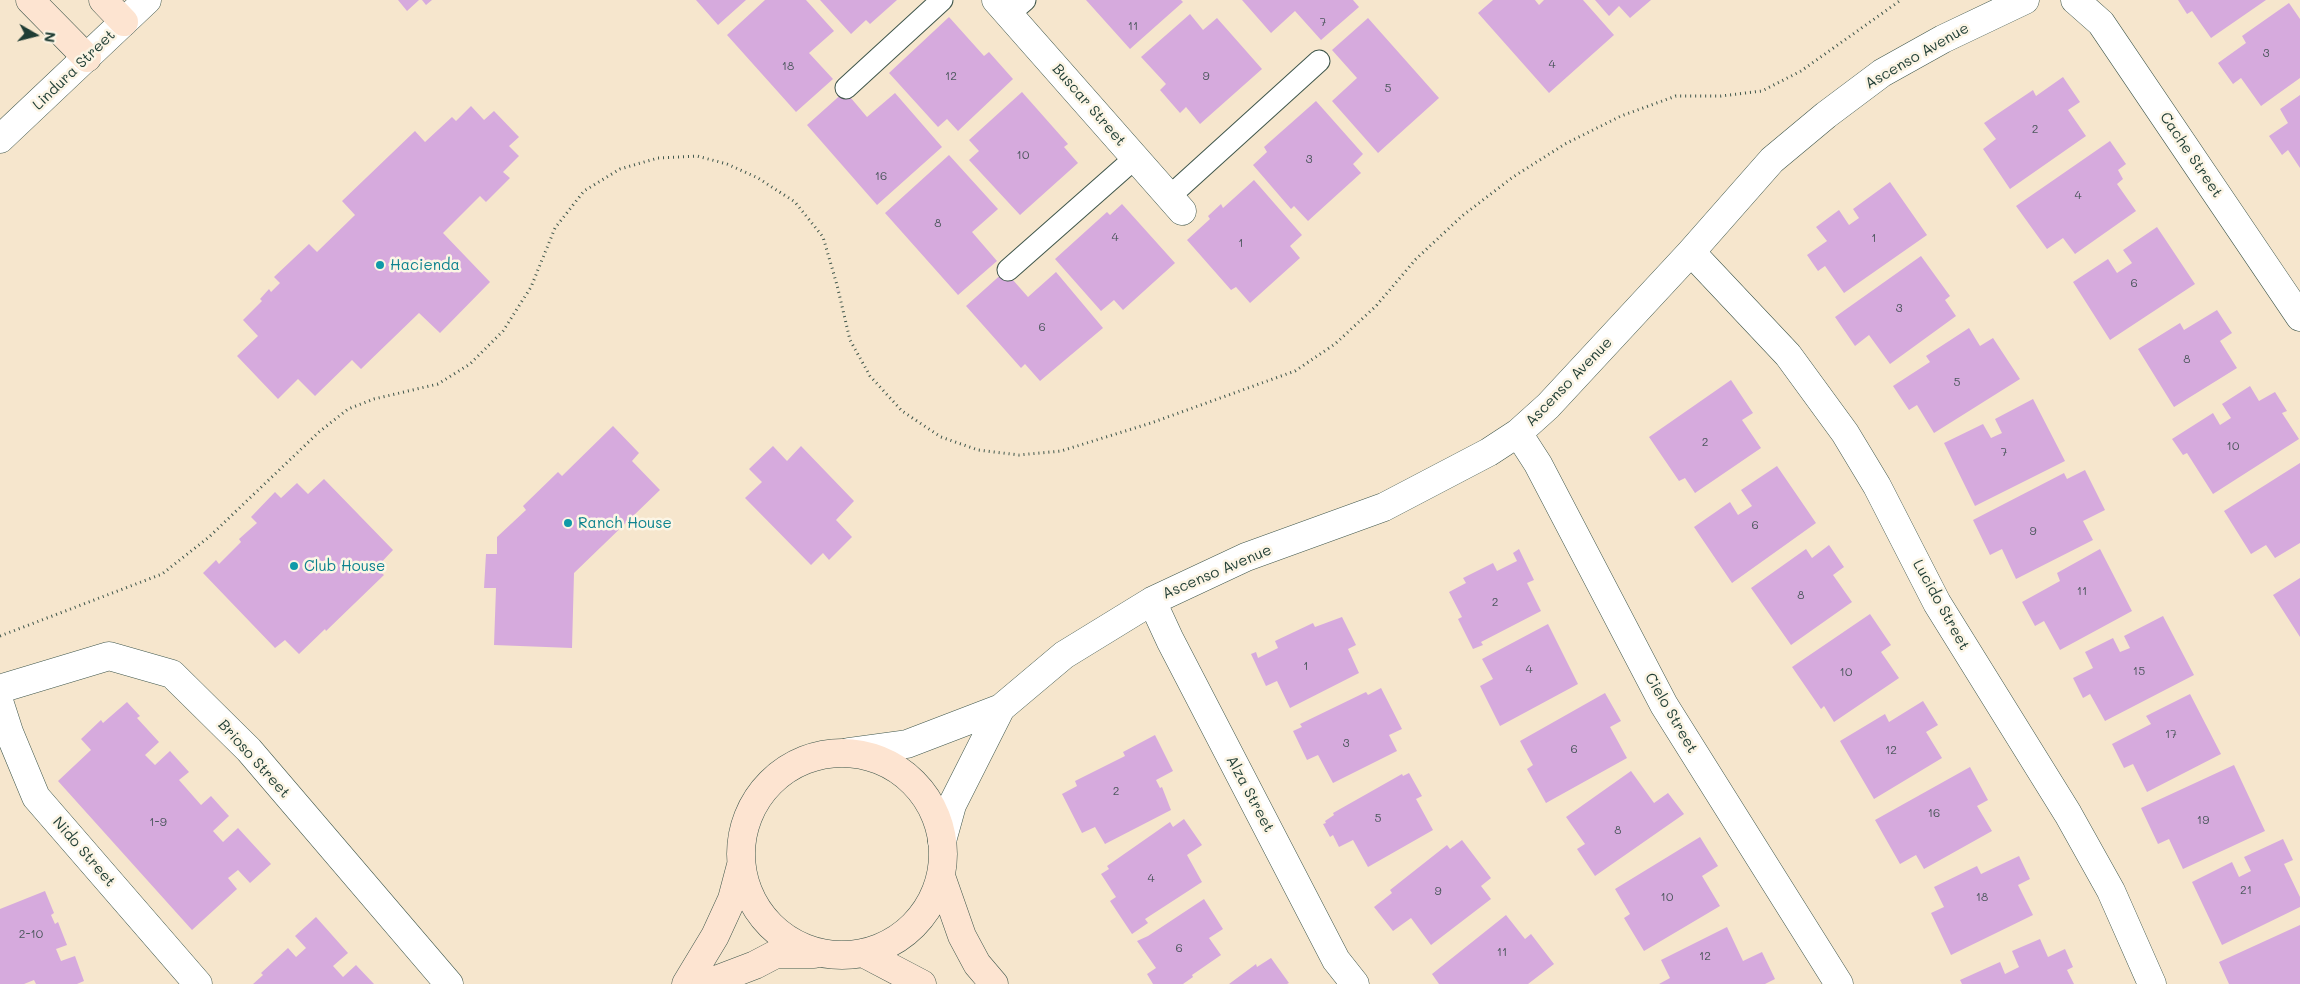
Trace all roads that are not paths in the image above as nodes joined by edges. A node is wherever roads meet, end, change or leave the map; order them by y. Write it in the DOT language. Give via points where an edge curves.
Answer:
graph roads {
  1 [pos="30,0"];
  2 [pos="103,0"];
  3 [pos="147,0"];
  4 [pos="942,0"];
  5 [pos="2024,0"];
  6 [pos="2074,0"];
  7 [pos="1010,5"];
  8 [pos="124,22"];
  9 [pos="87,58"];
  10 [pos="1319,61"];
  11 [pos="846,88"];
  12 [pos="0,139"];
  13 [pos="1135,158"];
  14 [pos="1176,204"];
  15 [pos="1691,252"];
  16 [pos="1008,270"];
  17 [pos="2300,317"];
  18 [pos="1518,433"];
  19 [pos="1152,601"];
  20 [pos="0,691"];
  21 [pos="0,704"];
  22 [pos="1001,708"];
  23 [pos="848,752"];
  24 [pos="942,841"];
  25 [pos="741,865"];
  26 [pos="941,876"];
  27 [pos="863,953"];
  28 [pos="836,955"];
  29 [pos="198,984"];
  30 [pos="449,984"];
  31 [pos="686,984"];
  32 [pos="705,984"];
  33 [pos="922,984"];
  34 [pos="994,984"];
  35 [pos="1355,984"];
  36 [pos="1839,984"];
  37 [pos="2152,984"];
  1 -- 9 [label="street"];
  2 -- 8 [label="street"];
  3 -- 8 [label="street, Lindura Street"];
  4 -- 11 [label="lane"];
  5 -- 15 [label="street, Ascenso Avenue" via="1882,73 1826,115 1772,160"];
  6 -- 17 [label="street, Cache Street" via="2101,23"];
  7 -- 13 [label="street, Buscar Street"];
  8 -- 9 [label="street, Lindura Street"];
  9 -- 12 [label="street, Lindura Street"];
  10 -- 14 [label="lane"];
  13 -- 14 [label="street, Buscar Street"];
  13 -- 16 [label="lane"];
  15 -- 18 [label="street, Ascenso Avenue" via="1548,406"];
  15 -- 37 [label="street, Lucido Street" via="1788,355 1878,486 1937,603 2068,814 2111,892"];
  18 -- 19 [label="street, Ascenso Avenue" via="1450,473 1384,506 1246,557"];
  18 -- 36 [label="street, Cielo Street" via="1538,464 1664,705"];
  19 -- 22 [label="street, Ascenso Avenue" via="1064,655"];
  19 -- 35 [label="street, Alza Street" via="1336,960"];
  20 -- 30 [label="street, Brioso Street" via="109,656 172,674 249,750"];
  21 -- 29 [label="street, Nido Street" via="36,797"];
  22 -- 23 [label="street, Ascenso Avenue" via="907,744"];
  22 -- 24 [label="street, Ascenso Avenue" via="952,805"];
  23 -- 24 [label="street, Ascenso Avenue" via="882,760 911,779 933,807"];
  23 -- 25 [label="street, Ascenso Avenue" via="813,756 782,772 758,798 744,830"];
  24 -- 26 [label="street, Ascenso Avenue"];
  25 -- 28 [label="street, Ascenso Avenue" via="751,899 772,927 802,947"];
  25 -- 31 [label="street, Ascenso Avenue" via="732,899 715,936"];
  26 -- 27 [label="street, Ascenso Avenue" via="931,903 913,926 890,943"];
  26 -- 34 [label="street" via="962,936 977,964"];
  27 -- 28 [label="street, Ascenso Avenue"];
  27 -- 33 [label="street"];
  28 -- 32 [label="street, Ascenso Avenue" via="776,954"];
}
